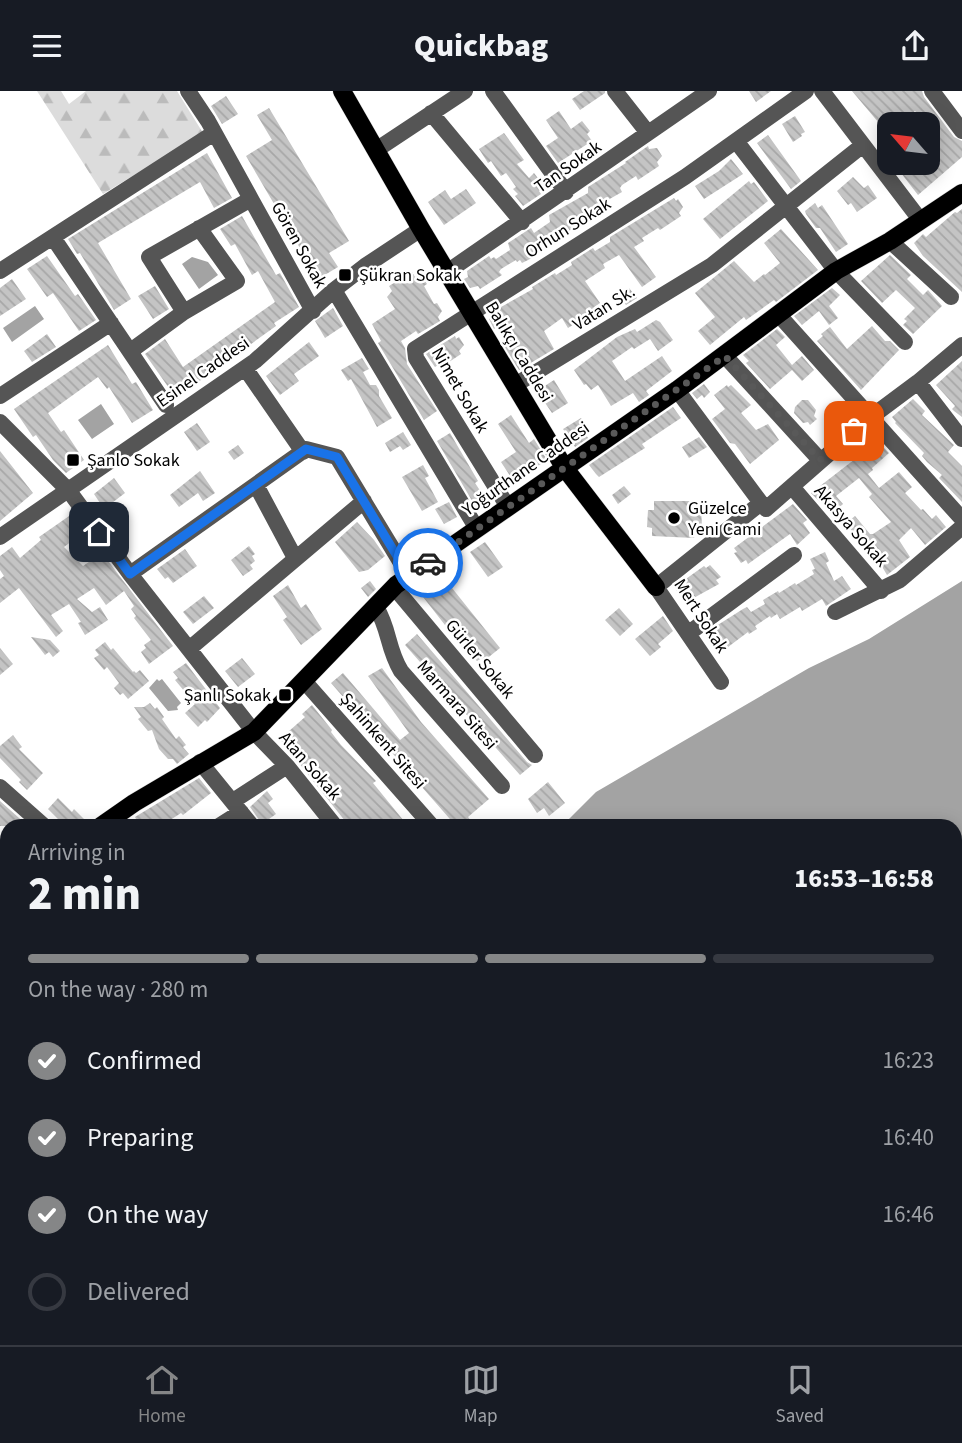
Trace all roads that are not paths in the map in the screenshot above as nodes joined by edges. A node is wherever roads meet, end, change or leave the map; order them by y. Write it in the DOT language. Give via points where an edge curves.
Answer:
graph roads {
  1 [pos="188,91"];
  2 [pos="342,91"];
  3 [pos="465,91"];
  4 [pos="493,91"];
  5 [pos="615,91"];
  6 [pos="709,91"];
  7 [pos="806,91"];
  8 [pos="822,91"];
  9 [pos="932,91"];
  10 [pos="431,113"];
  11 [pos="962,131"];
  12 [pos="214,133"];
  13 [pos="648,133"];
  14 [pos="736,141"];
  15 [pos="863,145"];
  16 [pos="376,150"];
  17 [pos="566,192"];
  18 [pos="962,193"];
  19 [pos="251,199"];
  20 [pos="786,206"];
  21 [pos="921,221"];
  22 [pos="522,222"];
  23 [pos="199,227"];
  24 [pos="421,229"];
  25 [pos="890,241"];
  26 [pos="56,242"];
  27 [pos="0,271"];
  28 [pos="835,271"];
  29 [pos="447,272"];
  30 [pos="334,291"];
  31 [pos="951,297"];
  32 [pos="313,311"];
  33 [pos="184,312"];
  34 [pos="471,312"];
  35 [pos="778,314"];
  36 [pos="111,323"];
  37 [pos="905,342"];
  38 [pos="962,345"];
  39 [pos="136,347"];
  40 [pos="725,356"];
  41 [pos="245,368"];
  42 [pos="918,383"];
  43 [pos="515,385"];
  44 [pos="677,390"];
  45 [pos="0,396"];
  46 [pos="166,405"];
  47 [pos="871,417"];
  48 [pos="0,422"];
  49 [pos="962,439"];
  50 [pos="303,452"];
  51 [pos="820,460"];
  52 [pos="564,467"];
  53 [pos="256,485"];
  54 [pos="793,488"];
  55 [pos="69,491"];
  56 [pos="364,501"];
  57 [pos="761,503"];
  58 [pos="508,507"];
  59 [pos="962,519"];
  60 [pos="962,527"];
  61 [pos="477,529"];
  62 [pos="0,537"];
  63 [pos="794,555"];
  64 [pos="295,558"];
  65 [pos="130,574"];
  66 [pos="400,582"];
  67 [pos="656,587"];
  68 [pos="881,590"];
  69 [pos="376,607"];
  70 [pos="835,612"];
  71 [pos="689,633"];
  72 [pos="189,649"];
  73 [pos="305,681"];
  74 [pos="721,682"];
  75 [pos="254,732"];
  76 [pos="535,755"];
  77 [pos="200,762"];
  78 [pos="287,766"];
  79 [pos="502,786"];
  80 [pos="0,787"];
  81 [pos="237,806"];
  82 [pos="36,819"];
  83 [pos="111,819"];
  84 [pos="225,819"];
  85 [pos="247,819"];
  86 [pos="329,819"];
  87 [pos="426,819"];
  1 -- 12 [label="street, Gören Sokak"];
  2 -- 16 [label="main road, Balıkçı Caddesi"];
  3 -- 10 [label="street"];
  4 -- 17 [label="street"];
  5 -- 13 [label="street"];
  6 -- 13 [label="street, Tan Sokak"];
  7 -- 14 [label="street, Orhun Sokak"];
  8 -- 15 [label="street"];
  9 -- 11 [label="street"];
  10 -- 16 [label="street"];
  10 -- 22 [label="street"];
  12 -- 19 [label="street, Gören Sokak"];
  12 -- 27 [label="street"];
  13 -- 17 [label="street, Tan Sokak"];
  14 -- 20 [label="street"];
  14 -- 34 [label="street, Orhun Sokak"];
  15 -- 20 [label="street, Vatan Sk."];
  15 -- 21 [label="street"];
  16 -- 24 [label="main road, Balıkçı Caddesi"];
  17 -- 22 [label="street, Tan Sokak"];
  18 -- 21 [label="main road, Yoğurthane Caddesi"];
  19 -- 23 [label="street"];
  19 -- 32 [label="street, Gören Sokak"];
  20 -- 28 [label="street"];
  20 -- 43 [label="street, Vatan Sk." via="712,265"];
  21 -- 25 [label="main road, Yoğurthane Caddesi"];
  22 -- 29 [label="street, Tan Sokak"];
  23 -- 33 [label="street" via="149,257"];
  23 -- 33 [label="street" via="236,281"];
  24 -- 29 [label="main road, Balıkçı Caddesi"];
  24 -- 30 [label="street, Esinel Caddesi"];
  25 -- 28 [label="main road, Yoğurthane Caddesi"];
  25 -- 31 [label="street"];
  26 -- 36 [label="street"];
  28 -- 35 [label="main road, Yoğurthane Caddesi"];
  28 -- 37 [label="street"];
  29 -- 34 [label="main road, Balıkçı Caddesi"];
  30 -- 32 [label="street, Esinel Caddesi"];
  30 -- 61 [label="street"];
  32 -- 41 [label="street, Esinel Caddesi"];
  33 -- 39 [label="street"];
  34 -- 43 [label="main road, Balıkçı Caddesi"];
  34 -- 58 [label="street, Nimet Sokak" via="415,349 416,358"];
  35 -- 40 [label="main road, Yoğurthane Caddesi"];
  35 -- 47 [label="street"];
  36 -- 45 [label="street"];
  36 -- 46 [label="street"];
  38 -- 42 [label="street, Mert Sokak"];
  40 -- 44 [label="main road, Yoğurthane Caddesi"];
  40 -- 51 [label="street"];
  41 -- 50 [label="street"];
  41 -- 55 [label="street, Esinel Caddesi"];
  42 -- 47 [label="street, Mert Sokak"];
  42 -- 49 [label="street"];
  43 -- 52 [label="main road, Balıkçı Caddesi"];
  44 -- 52 [label="main road, Yoğurthane Caddesi"];
  44 -- 57 [label="street"];
  47 -- 51 [label="street, Mert Sokak"];
  47 -- 59 [label="street"];
  48 -- 55 [label="street, Atan Sokak"];
  50 -- 53 [label="street"];
  50 -- 56 [label="street, Gürler Sokak" via="337,457"];
  51 -- 54 [label="street, Mert Sokak"];
  52 -- 58 [label="main road, Yoğurthane Caddesi"];
  52 -- 67 [label="main road, Balıkçı Caddesi"];
  53 -- 64 [label="street"];
  53 -- 65 [label="street"];
  54 -- 57 [label="street, Mert Sokak" via="766,509"];
  54 -- 68 [label="street, Akasya Sokak"];
  55 -- 62 [label="street, Esinel Caddesi"];
  55 -- 65 [label="street, Atan Sokak"];
  56 -- 64 [label="street"];
  56 -- 66 [label="street, Gürler Sokak"];
  57 -- 67 [label="street, Mert Sokak"];
  58 -- 61 [label="main road, Yoğurthane Caddesi"];
  60 -- 68 [label="street" via="925,561"];
  61 -- 66 [label="main road, Yoğurthane Caddesi"];
  63 -- 71 [label="street"];
  64 -- 72 [label="street"];
  65 -- 72 [label="street, Atan Sokak"];
  66 -- 69 [label="main road, Yoğurthane Caddesi"];
  66 -- 76 [label="street, Gürler Sokak"];
  67 -- 71 [label="street, Mert Sokak"];
  68 -- 70 [label="street"];
  69 -- 73 [label="main road, Yoğurthane Caddesi"];
  69 -- 79 [label="street, Marmara Sitesi" via="401,671"];
  71 -- 74 [label="street, Mert Sokak"];
  72 -- 75 [label="street, Atan Sokak"];
  73 -- 75 [label="main road, Yoğurthane Caddesi"];
  73 -- 87 [label="street, Şahinkent Sitesi"];
  75 -- 77 [label="main road, Yoğurthane Caddesi"];
  75 -- 78 [label="street, Atan Sokak"];
  77 -- 81 [label="street"];
  77 -- 83 [label="main road, Yoğurthane Caddesi"];
  78 -- 81 [label="street"];
  78 -- 86 [label="street, Atan Sokak"];
  80 -- 82 [label="street"];
  81 -- 84 [label="street"];
  81 -- 85 [label="street"];
}
